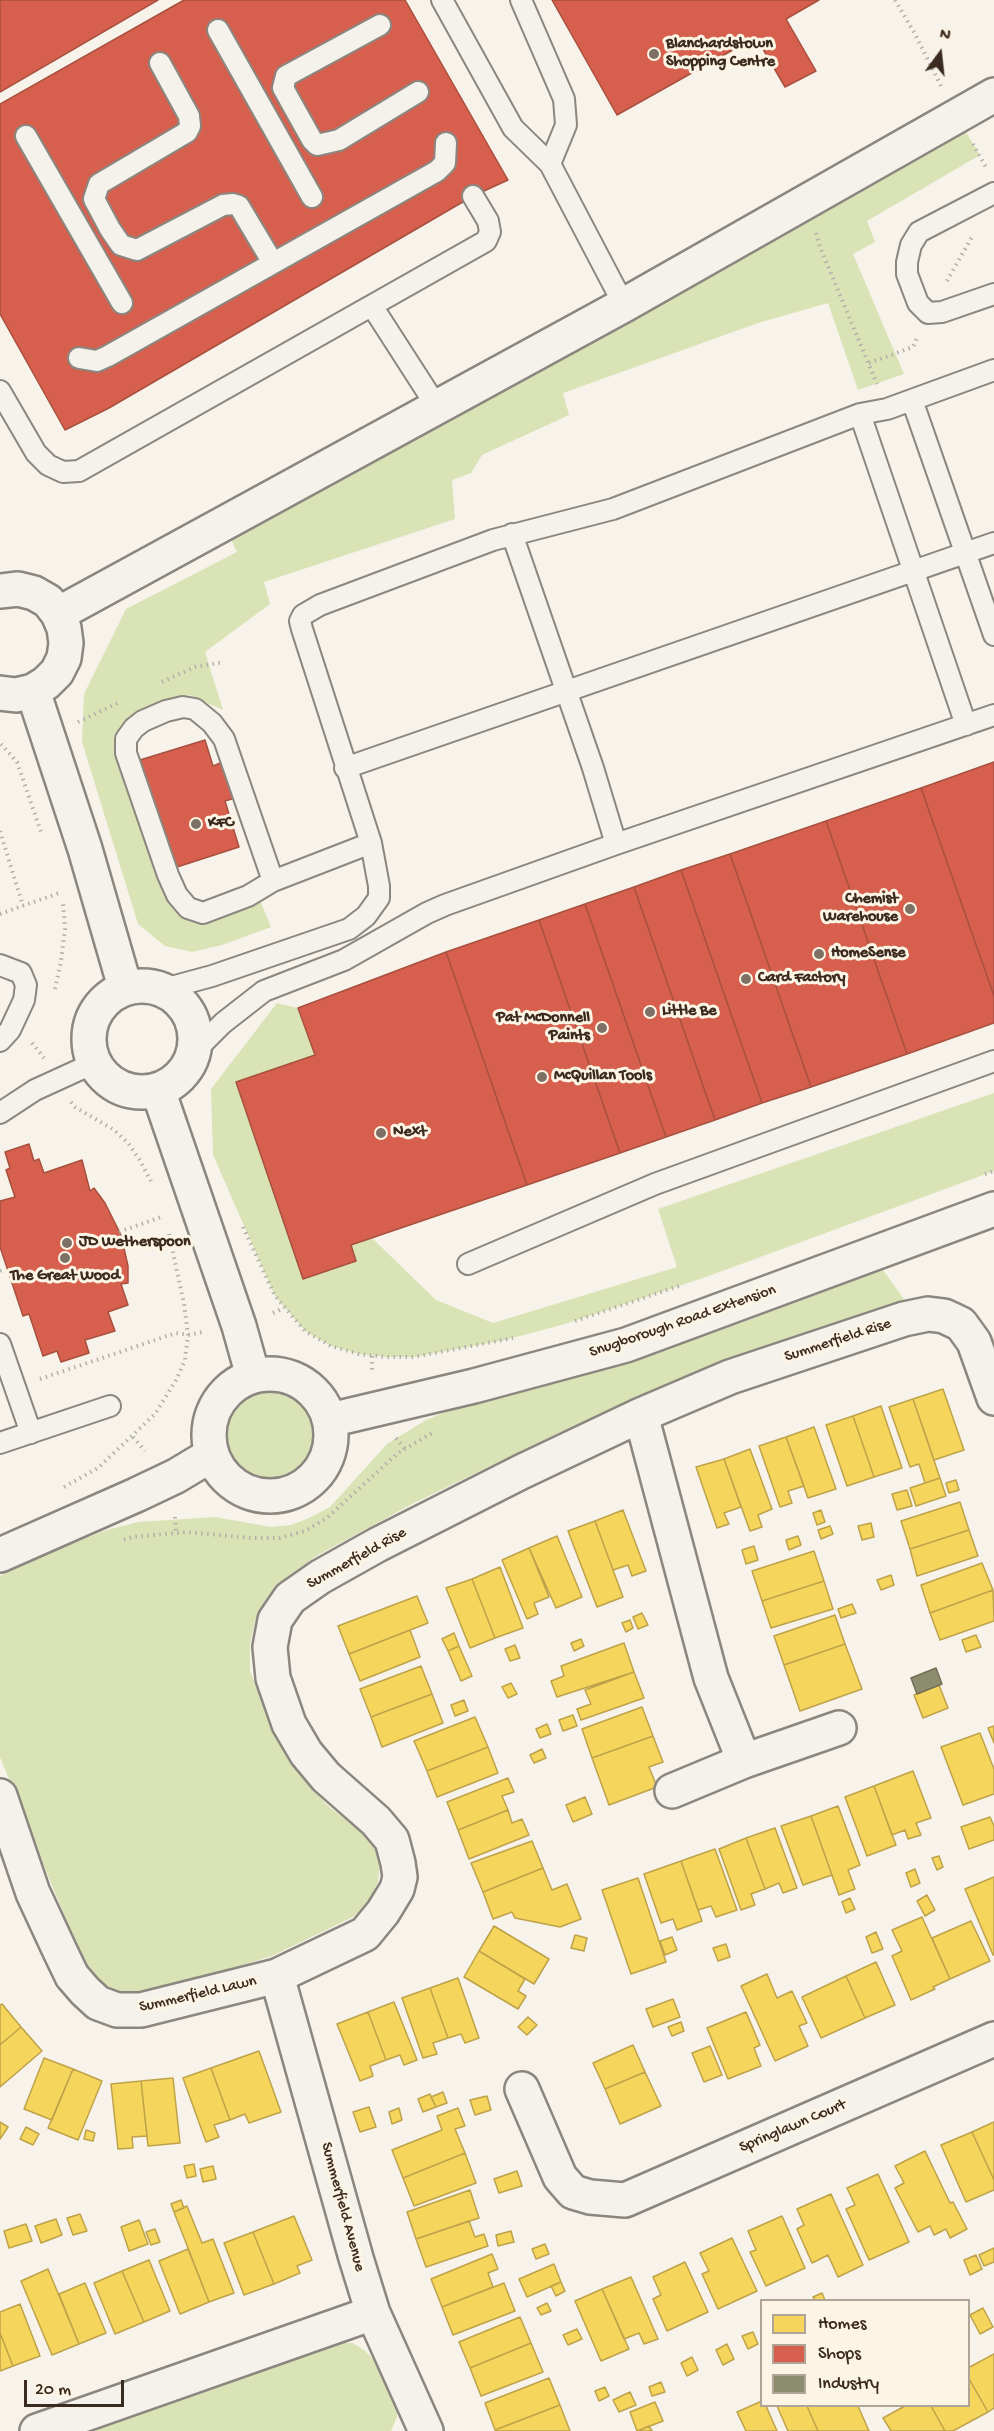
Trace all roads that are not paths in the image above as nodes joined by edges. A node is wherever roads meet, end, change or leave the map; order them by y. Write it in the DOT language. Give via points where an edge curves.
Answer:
graph roads {
  1 [pos="442,0"];
  2 [pos="521,0"];
  3 [pos="380,25"];
  4 [pos="218,30"];
  5 [pos="160,63"];
  6 [pos="418,92"];
  7 [pos="994,95"];
  8 [pos="26,136"];
  9 [pos="446,143"];
  10 [pos="550,164"];
  11 [pos="994,193"];
  12 [pos="473,196"];
  13 [pos="312,197"];
  14 [pos="273,263"];
  15 [pos="994,294"];
  16 [pos="122,303"];
  17 [pos="624,305"];
  18 [pos="372,306"];
  19 [pos="80,358"];
  20 [pos="994,370"];
  21 [pos="0,391"];
  22 [pos="912,400"];
  23 [pos="437,407"];
  24 [pos="860,414"];
  25 [pos="512,534"];
  26 [pos="994,543"];
  27 [pos="966,553"];
  28 [pos="913,572"];
  29 [pos="0,591"];
  30 [pos="58,614"];
  31 [pos="994,635"];
  32 [pos="33,691"];
  33 [pos="0,693"];
  34 [pos="566,693"];
  35 [pos="994,715"];
  36 [pos="966,725"];
  37 [pos="345,768"];
  38 [pos="370,843"];
  39 [pos="616,844"];
  40 [pos="273,881"];
  41 [pos="0,965"];
  42 [pos="125,987"];
  43 [pos="164,989"];
  44 [pos="0,1041"];
  45 [pos="194,1052"];
  46 [pos="994,1061"];
  47 [pos="94,1063"];
  48 [pos="158,1090"];
  49 [pos="0,1113"];
  50 [pos="994,1209"];
  51 [pos="468,1264"];
  52 [pos="0,1344"];
  53 [pos="252,1376"];
  54 [pos="994,1398"];
  55 [pos="110,1406"];
  56 [pos="640,1415"];
  57 [pos="330,1420"];
  58 [pos="31,1433"];
  59 [pos="0,1443"];
  60 [pos="211,1455"];
  61 [pos="0,1555"];
  62 [pos="840,1728"];
  63 [pos="744,1761"];
  64 [pos="672,1791"];
  65 [pos="0,1796"];
  66 [pos="277,1976"];
  67 [pos="994,2039"];
  68 [pos="522,2089"];
  69 [pos="373,2313"];
  70 [pos="37,2431"];
  71 [pos="426,2431"];
  1 -- 10 [label="lane" via="513,128"];
  2 -- 10 [label="lane" via="564,99 566,125"];
  3 -- 6 [label="lane" via="286,76 283,88 288,98 317,145 339,140"];
  4 -- 13 [label="lane"];
  5 -- 14 [label="lane" via="189,116 190,126 187,132 99,184 94,200 110,229 120,245 137,250 233,204 239,206"];
  7 -- 17 [label="street"];
  8 -- 16 [label="lane"];
  9 -- 14 [label="lane" via="445,163 437,171"];
  10 -- 17 [label="lane"];
  11 -- 15 [label="lane" via="919,232 911,245 907,274 918,303 928,313"];
  12 -- 18 [label="lane" via="488,221 490,232 486,241"];
  14 -- 19 [label="lane" via="108,356 93,361"];
  17 -- 23 [label="street"];
  18 -- 21 [label="lane" via="78,471 63,472 36,453"];
  18 -- 23 [label="lane"];
  20 -- 22 [label="lane"];
  22 -- 24 [label="lane"];
  22 -- 27 [label="lane"];
  23 -- 30 [label="street"];
  24 -- 25 [label="lane" via="613,509"];
  24 -- 28 [label="lane"];
  25 -- 34 [label="lane"];
  25 -- 37 [label="lane" via="320,605 303,615 302,629"];
  26 -- 27 [label="lane"];
  27 -- 28 [label="lane"];
  27 -- 31 [label="lane"];
  28 -- 34 [label="lane"];
  28 -- 36 [label="lane"];
  29 -- 30 [label="street" via="18,589 34,593 48,601"];
  30 -- 32 [label="street" via="64,628 64,658 57,672"];
  32 -- 33 [label="street"];
  32 -- 42 [label="street"];
  34 -- 37 [label="lane"];
  34 -- 39 [label="lane"];
  35 -- 36 [label="lane"];
  36 -- 39 [label="lane"];
  37 -- 38 [label="lane"];
  38 -- 40 [label="lane"];
  38 -- 43 [label="lane" via="379,898 358,923 212,976"];
  39 -- 45 [label="lane" via="445,905 344,960 264,991"];
  40 -- 40 [label="lane" via="224,739 212,723 195,709 183,706 134,728 126,739 126,753 177,896 188,908 203,913"];
  41 -- 44 [label="lane" via="21,973 26,985 24,1000 10,1030"];
  42 -- 43 [label="street" via="149,985"];
  42 -- 47 [label="street" via="104,1000 93,1014 88,1037"];
  43 -- 45 [label="street" via="183,1004 190,1016 195,1032"];
  45 -- 48 [label="street" via="176,1080"];
  46 -- 51 [label="lane" via="655,1184"];
  47 -- 48 [label="street" via="119,1088 136,1092"];
  47 -- 49 [label="lane" via="56,1079"];
  48 -- 53 [label="street"];
  50 -- 57 [label="street, Snugborough Road Extension" via="626,1345"];
  52 -- 58 [label="lane"];
  53 -- 57 [label="street" via="272,1373 291,1377 322,1401"];
  53 -- 60 [label="street" via="235,1384 220,1398 211,1416 208,1435"];
  54 -- 56 [label="street, Summerfield Rise" via="974,1342 961,1324 927,1314 737,1374"];
  55 -- 58 [label="lane"];
  56 -- 63 [label="street" via="711,1678"];
  56 -- 66 [label="street, Summerfield Rise" via="339,1566 290,1598 275,1620 270,1647 273,1678 294,1736 326,1777 392,1840 400,1877 383,1912 364,1934"];
  57 -- 60 [label="street" via="326,1461 314,1478 297,1491 277,1497 237,1488 221,1474"];
  58 -- 59 [label="lane"];
  60 -- 61 [label="street" via="136,1496"];
  62 -- 63 [label="street"];
  63 -- 64 [label="street"];
  65 -- 66 [label="street, Summerfield Lawn" via="33,1893 65,1961 76,1981 98,2002 117,2010 141,2010"];
  66 -- 69 [label="street, Summerfield Avenue"];
  67 -- 68 [label="street, Springlawn Court" via="625,2200 573,2192 560,2177"];
  69 -- 70 [label="street"];
  69 -- 71 [label="street, Summerfield Avenue"];
}
